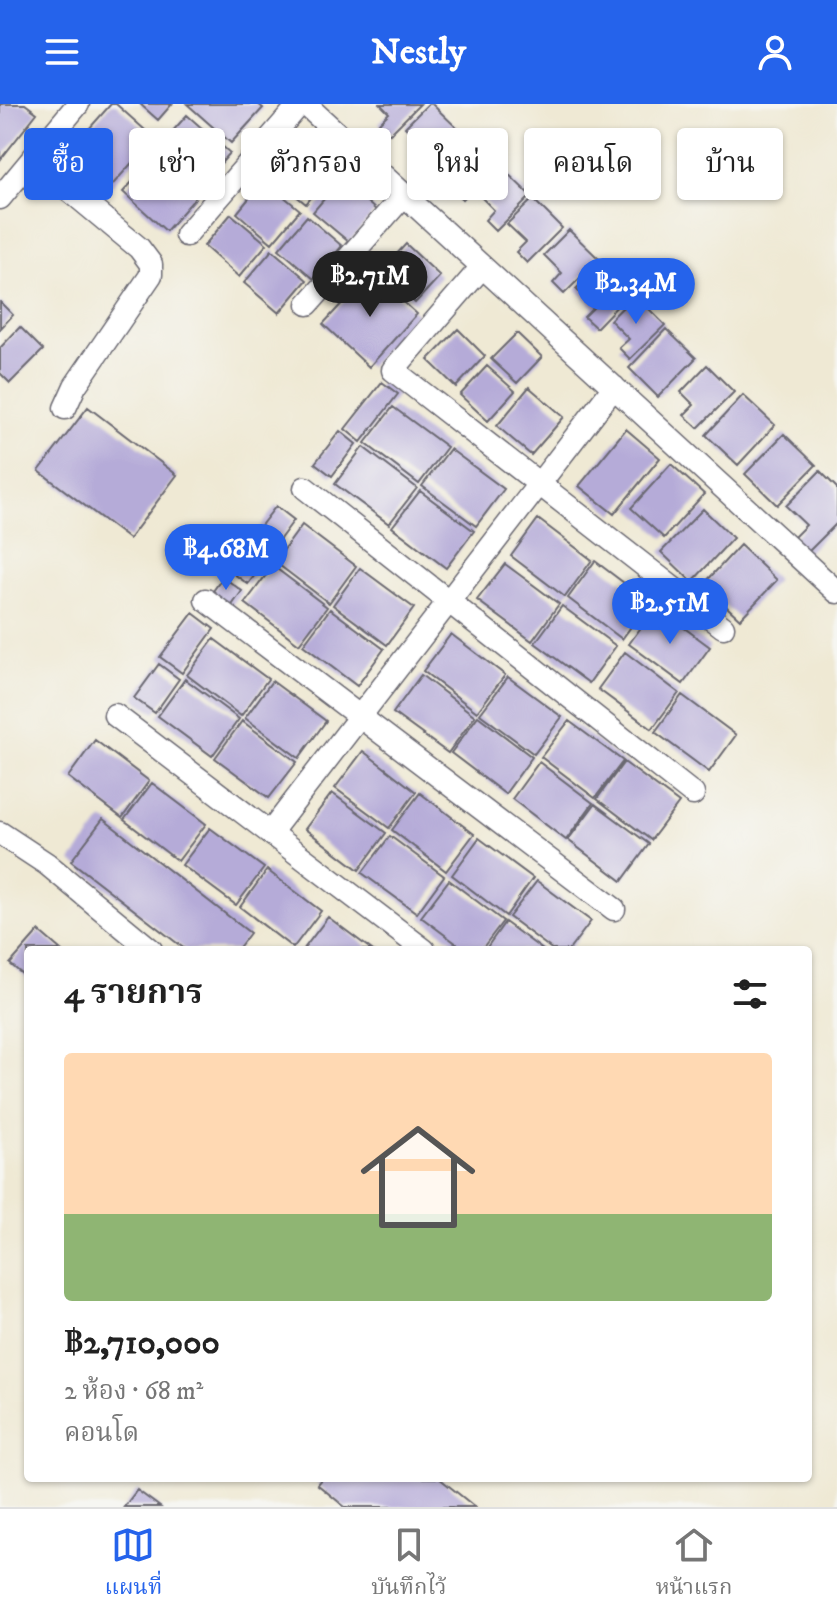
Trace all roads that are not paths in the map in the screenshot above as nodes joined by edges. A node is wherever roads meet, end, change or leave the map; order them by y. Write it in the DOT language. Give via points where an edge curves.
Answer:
graph roads {
  1 [pos="78,104"];
  2 [pos="302,104"];
  3 [pos="59,128"];
  4 [pos="24,170"];
  5 [pos="404,195"];
  6 [pos="0,198"];
  7 [pos="81,200"];
  8 [pos="186,235"];
  9 [pos="482,267"];
  10 [pos="308,304"];
  11 [pos="614,387"];
  12 [pos="65,408"];
  13 [pos="539,484"];
  14 [pos="305,488"];
  15 [pos="837,592"];
  16 [pos="206,600"];
  17 [pos="449,601"];
  18 [pos="723,627"];
  19 [pos="115,715"];
  20 [pos="360,716"];
  21 [pos="693,794"];
  22 [pos="0,833"];
  23 [pos="270,833"];
  24 [pos="614,909"];
  25 [pos="146,946"];
  26 [pos="419,946"];
  1 -- 3 [label="street"];
  2 -- 5 [label="street"];
  2 -- 8 [label="street"];
  4 -- 6 [label="street"];
  5 -- 9 [label="street"];
  5 -- 10 [label="street"];
  7 -- 12 [label="street" via="139,248 151,264 151,275"];
  9 -- 11 [label="street"];
  9 -- 13 [label="street" via="393,370"];
  11 -- 13 [label="street"];
  11 -- 15 [label="street"];
  13 -- 17 [label="street"];
  13 -- 18 [label="street"];
  14 -- 17 [label="street"];
  16 -- 20 [label="street"];
  17 -- 20 [label="street"];
  17 -- 21 [label="street"];
  19 -- 23 [label="street"];
  20 -- 23 [label="street"];
  20 -- 24 [label="street"];
  22 -- 25 [label="street" via="47,864"];
  23 -- 26 [label="street"];
}
